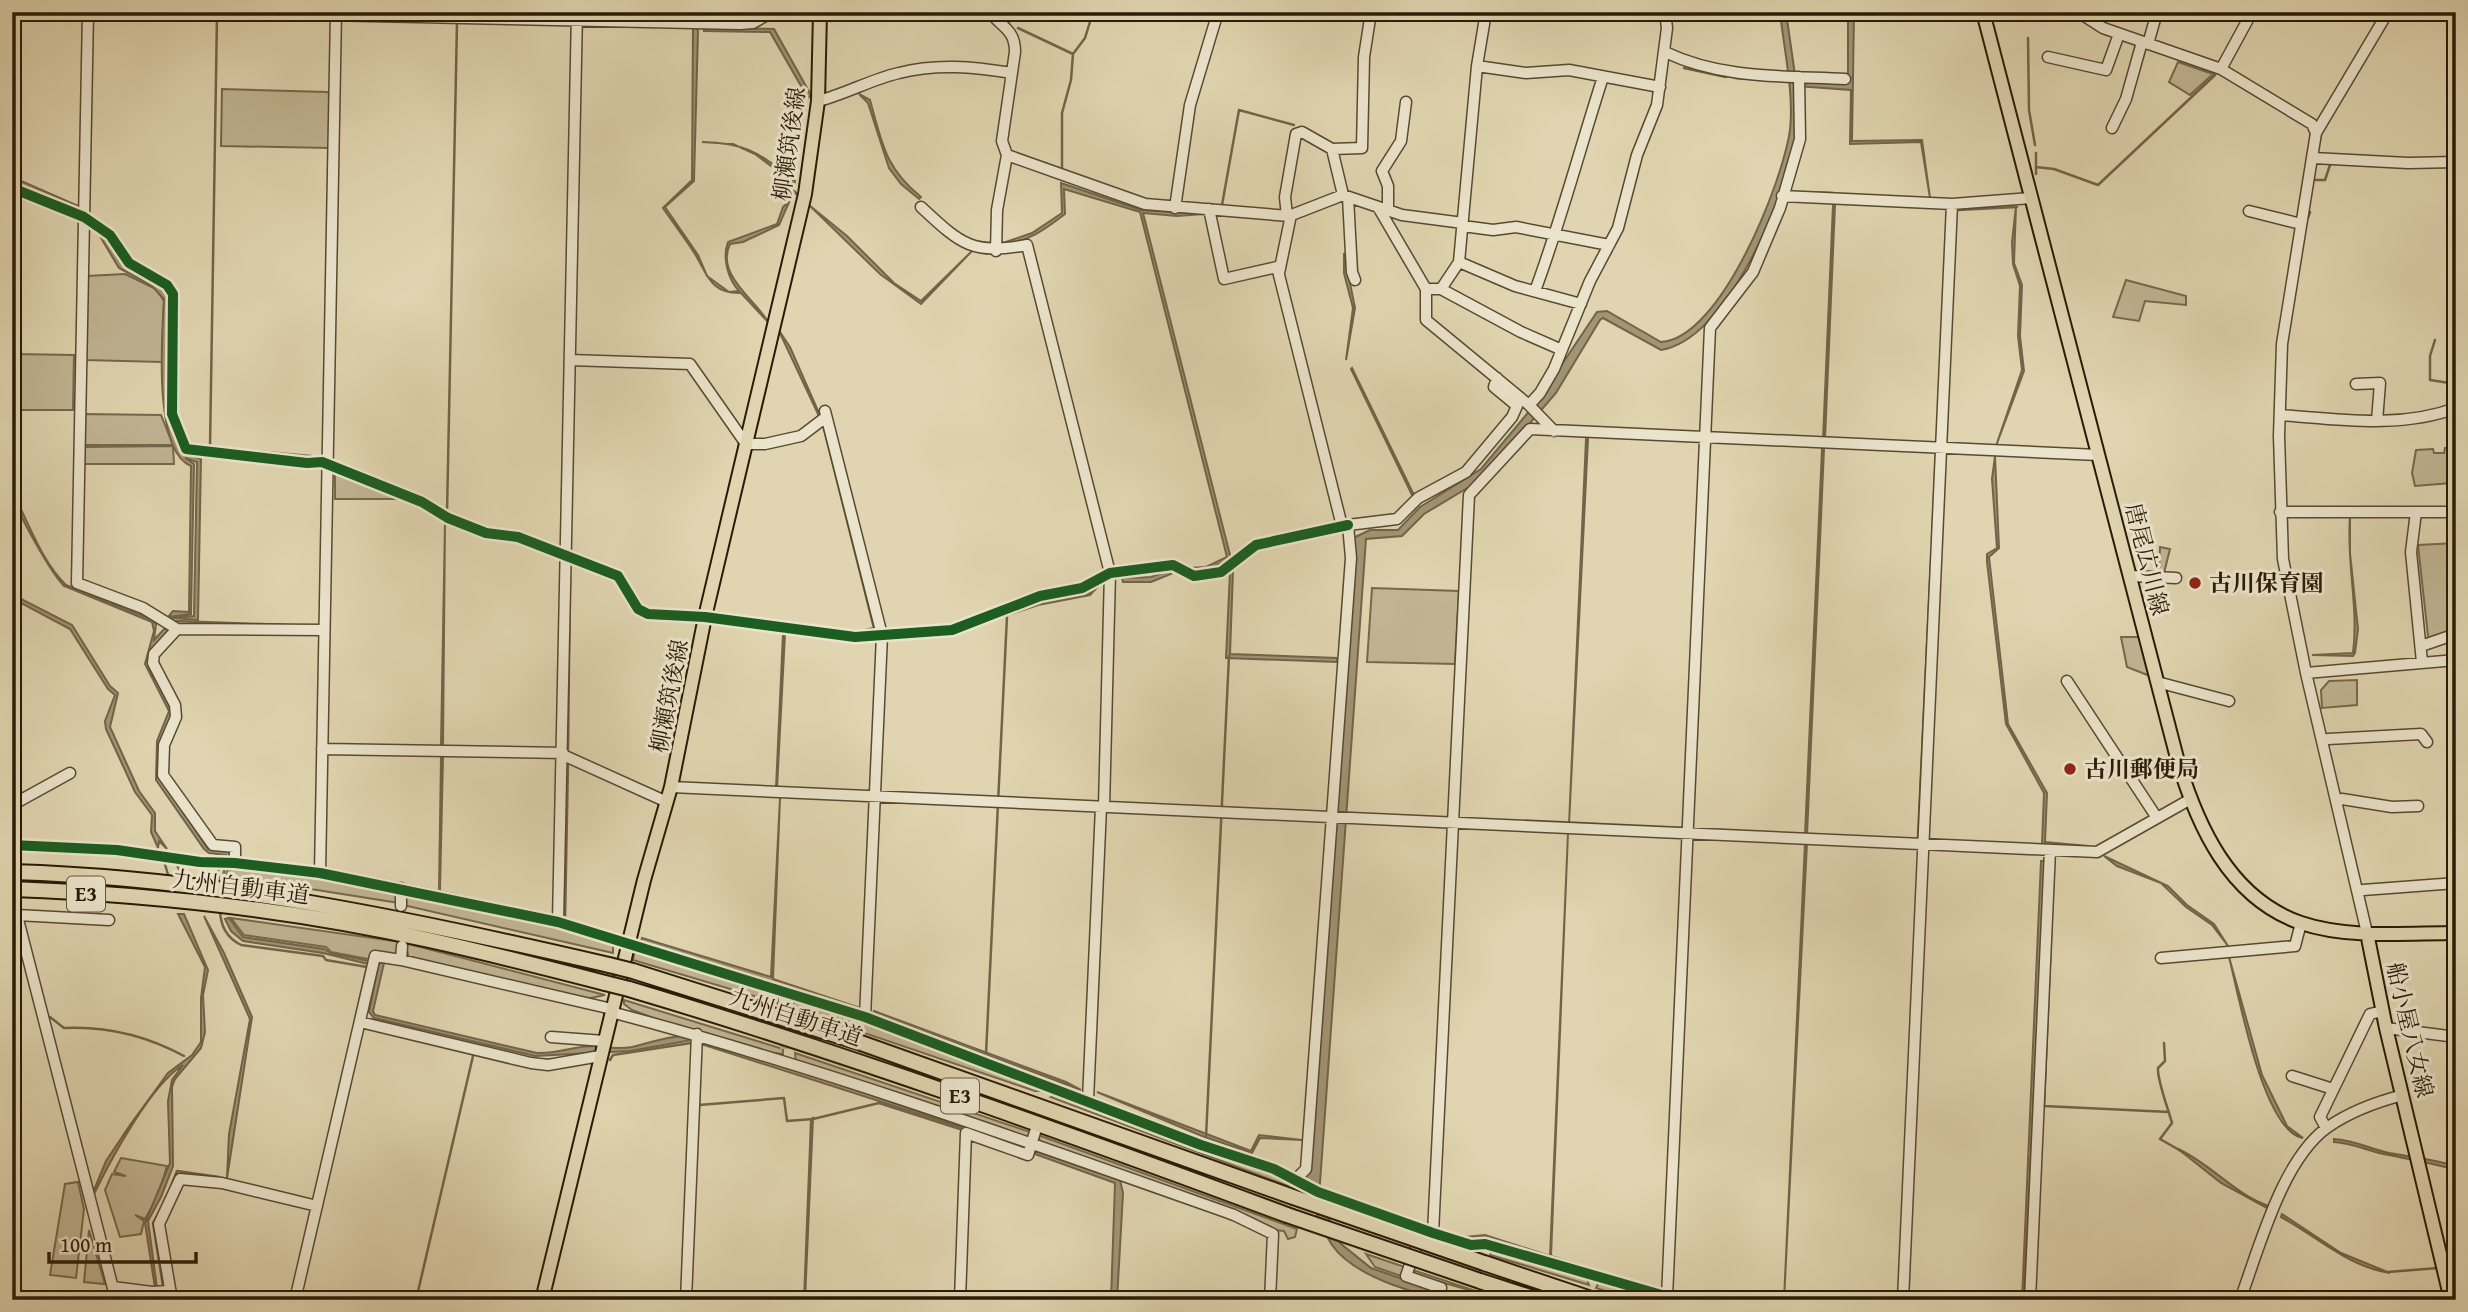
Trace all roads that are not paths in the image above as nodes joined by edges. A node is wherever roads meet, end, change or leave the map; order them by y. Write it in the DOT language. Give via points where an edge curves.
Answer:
graph roads {
  1 [pos="88,12"];
  2 [pos="178,12"];
  3 [pos="772,12"];
  4 [pos="820,12"];
  5 [pos="990,12"];
  6 [pos="1218,12"];
  7 [pos="1371,12"];
  8 [pos="1486,12"];
  9 [pos="1665,12"];
  10 [pos="1983,12"];
  11 [pos="2078,12"];
  12 [pos="2101,12"];
  13 [pos="2157,12"];
  14 [pos="2252,12"];
  15 [pos="2388,12"];
  16 [pos="336,14"];
  17 [pos="577,16"];
  18 [pos="2096,24"];
  19 [pos="2119,34"];
  20 [pos="2145,43"];
  21 [pos="1665,52"];
  22 [pos="2048,57"];
  23 [pos="1477,66"];
  24 [pos="2221,69"];
  25 [pos="1012,73"];
  26 [pos="1794,76"];
  27 [pos="1603,77"];
  28 [pos="1845,79"];
  29 [pos="1660,87"];
  30 [pos="818,101"];
  31 [pos="1406,103"];
  32 [pos="2112,128"];
  33 [pos="2316,133"];
  34 [pos="1332,149"];
  35 [pos="1007,155"];
  36 [pos="2313,159"];
  37 [pos="2456,162"];
  38 [pos="12,188"];
  39 [pos="1346,196"];
  40 [pos="1782,196"];
  41 [pos="2031,198"];
  42 [pos="1952,204"];
  43 [pos="921,206"];
  44 [pos="1175,208"];
  45 [pos="1383,208"];
  46 [pos="1209,209"];
  47 [pos="2249,211"];
  48 [pos="1289,216"];
  49 [pos="84,217"];
  50 [pos="1463,224"];
  51 [pos="2301,224"];
  52 [pos="1556,234"];
  53 [pos="1609,246"];
  54 [pos="996,251"];
  55 [pos="1458,262"];
  56 [pos="1279,273"];
  57 [pos="1355,280"];
  58 [pos="1426,289"];
  59 [pos="1441,289"];
  60 [pos="1535,291"];
  61 [pos="1581,304"];
  62 [pos="1562,350"];
  63 [pos="570,360"];
  64 [pos="1497,378"];
  65 [pos="2356,384"];
  66 [pos="1529,405"];
  67 [pos="2456,408"];
  68 [pos="2280,415"];
  69 [pos="2376,421"];
  70 [pos="1554,431"];
  71 [pos="1705,438"];
  72 [pos="746,444"];
  73 [pos="1942,448"];
  74 [pos="2098,455"];
  75 [pos="328,464"];
  76 [pos="2280,512"];
  77 [pos="2416,512"];
  78 [pos="2456,512"];
  79 [pos="1345,526"];
  80 [pos="566,558"];
  81 [pos="1110,573"];
  82 [pos="2130,576"];
  83 [pos="2176,578"];
  84 [pos="705,617"];
  85 [pos="177,629"];
  86 [pos="324,630"];
  87 [pos="2456,634"];
  88 [pos="882,635"];
  89 [pos="2421,646"];
  90 [pos="2456,660"];
  91 [pos="2422,662"];
  92 [pos="2306,673"];
  93 [pos="2067,681"];
  94 [pos="2157,682"];
  95 [pos="2229,701"];
  96 [pos="2328,739"];
  97 [pos="2427,742"];
  98 [pos="322,749"];
  99 [pos="563,754"];
  100 [pos="70,773"];
  101 [pos="671,787"];
  102 [pos="876,797"];
  103 [pos="2342,799"];
  104 [pos="2189,800"];
  105 [pos="667,802"];
  106 [pos="12,805"];
  107 [pos="2418,806"];
  108 [pos="1102,807"];
  109 [pos="1332,818"];
  110 [pos="2157,818"];
  111 [pos="1451,822"];
  112 [pos="1687,833"];
  113 [pos="1924,844"];
  114 [pos="12,845"];
  115 [pos="2050,850"];
  116 [pos="235,863"];
  117 [pos="12,872"];
  118 [pos="320,873"];
  119 [pos="2456,883"];
  120 [pos="401,888"];
  121 [pos="2363,890"];
  122 [pos="13,894"];
  123 [pos="401,906"];
  124 [pos="16,914"];
  125 [pos="109,920"];
  126 [pos="558,922"];
  127 [pos="2301,923"];
  128 [pos="2367,933"];
  129 [pos="2456,933"];
  130 [pos="628,942"];
  131 [pos="402,946"];
  132 [pos="2161,958"];
  133 [pos="401,960"];
  134 [pos="784,992"];
  135 [pos="784,1008"];
  136 [pos="612,1010"];
  137 [pos="2383,1010"];
  138 [pos="865,1017"];
  139 [pos="360,1022"];
  140 [pos="2386,1028"];
  141 [pos="551,1037"];
  142 [pos="2456,1037"];
  143 [pos="697,1038"];
  144 [pos="604,1041"];
  145 [pos="785,1049"];
  146 [pos="600,1056"];
  147 [pos="785,1061"];
  148 [pos="2292,1076"];
  149 [pos="1050,1086"];
  150 [pos="2333,1089"];
  151 [pos="2403,1095"];
  152 [pos="1046,1099"];
  153 [pos="1088,1100"];
  154 [pos="2326,1128"];
  155 [pos="1035,1132"];
  156 [pos="1031,1143"];
  157 [pos="1295,1180"];
  158 [pos="317,1206"];
  159 [pos="1427,1231"];
  160 [pos="113,1287"];
  161 [pos="1594,1288"];
  162 [pos="170,1295"];
  163 [pos="1667,1297"];
  164 [pos="116,1300"];
  165 [pos="295,1300"];
  166 [pos="542,1300"];
  167 [pos="686,1300"];
  168 [pos="960,1300"];
  169 [pos="1270,1300"];
  170 [pos="1439,1300"];
  171 [pos="1539,1300"];
  172 [pos="1679,1300"];
  173 [pos="1903,1300"];
  174 [pos="2030,1300"];
  175 [pos="2240,1300"];
  176 [pos="2451,1300"];
  1 -- 49 [label="street"];
  2 -- 16 [label="street"];
  3 -- 17 [label="street" via="753,23 740,24"];
  4 -- 30 [label="main road, 柳瀬筑後線"];
  5 -- 25 [label="street" via="1008,26 1015,40"];
  6 -- 44 [label="street" via="1190,105"];
  7 -- 34 [label="street" via="1364,57 1362,148"];
  8 -- 23 [label="street"];
  9 -- 21 [label="street"];
  10 -- 41 [label="main road, 唐尾広川線"];
  11 -- 18 [label="street"];
  12 -- 18 [label="street"];
  13 -- 20 [label="street"];
  14 -- 24 [label="street"];
  15 -- 33 [label="street"];
  16 -- 17 [label="street"];
  16 -- 75 [label="street"];
  17 -- 63 [label="street"];
  18 -- 19 [label="street"];
  19 -- 20 [label="street"];
  19 -- 22 [label="street" via="2106,70"];
  20 -- 24 [label="street"];
  20 -- 32 [label="street"];
  21 -- 26 [label="street" via="1689,64 1731,73"];
  21 -- 29 [label="street"];
  23 -- 27 [label="street" via="1526,73 1569,70"];
  23 -- 50 [label="street"];
  24 -- 33 [label="street" via="2312,124"];
  25 -- 30 [label="street" via="968,66 918,70"];
  25 -- 35 [label="street" via="1002,141"];
  26 -- 28 [label="street"];
  26 -- 40 [label="street" via="1800,139"];
  27 -- 29 [label="street"];
  27 -- 52 [label="street"];
  29 -- 53 [label="street"];
  30 -- 72 [label="main road, 柳瀬筑後線" via="806,194"];
  31 -- 45 [label="street" via="1401,141 1382,171 1388,186"];
  33 -- 36 [label="street"];
  34 -- 39 [label="street"];
  34 -- 48 [label="street" via="1302,132 1296,134 1285,197"];
  35 -- 44 [label="street" via="1145,204"];
  35 -- 54 [label="street" via="997,210"];
  36 -- 37 [label="street"];
  36 -- 51 [label="street"];
  38 -- 49 [label="street"];
  39 -- 45 [label="street"];
  39 -- 48 [label="street"];
  39 -- 57 [label="street"];
  40 -- 42 [label="street"];
  40 -- 71 [label="street" via="1753,271 1710,328"];
  41 -- 42 [label="street"];
  41 -- 74 [label="main road, 唐尾広川線"];
  42 -- 73 [label="street"];
  43 -- 54 [label="street" via="954,238"];
  44 -- 46 [label="street"];
  45 -- 50 [label="street"];
  45 -- 58 [label="street"];
  46 -- 48 [label="street"];
  46 -- 56 [label="street" via="1224,279 1277,267"];
  47 -- 51 [label="street"];
  48 -- 56 [label="street"];
  49 -- 75 [label="street" via="110,235 129,263 167,285 173,294 172,414 186,449"];
  49 -- 85 [label="street" via="77,583 143,608"];
  50 -- 52 [label="street"];
  50 -- 55 [label="street"];
  51 -- 68 [label="street" via="2282,344"];
  52 -- 53 [label="street"];
  52 -- 60 [label="street"];
  53 -- 61 [label="street"];
  54 -- 81 [label="street" via="1027,245"];
  55 -- 59 [label="street"];
  55 -- 60 [label="street"];
  56 -- 79 [label="street"];
  58 -- 59 [label="street"];
  58 -- 64 [label="street" via="1426,320"];
  59 -- 62 [label="street"];
  60 -- 61 [label="street"];
  61 -- 62 [label="street"];
  62 -- 66 [label="street" via="1541,393"];
  63 -- 72 [label="street" via="690,364"];
  63 -- 80 [label="street"];
  64 -- 66 [label="street"];
  64 -- 79 [label="street" via="1494,387 1517,406 1466,472 1418,498 1397,519"];
  65 -- 69 [label="street" via="2380,383"];
  66 -- 70 [label="street"];
  67 -- 69 [label="street" via="2433,417"];
  68 -- 69 [label="street"];
  68 -- 76 [label="street"];
  70 -- 71 [label="street"];
  70 -- 111 [label="street" via="1530,429 1469,495"];
  71 -- 73 [label="street"];
  71 -- 112 [label="street"];
  72 -- 84 [label="main road, 柳瀬筑後線"];
  72 -- 88 [label="street" via="801,436 826,414"];
  73 -- 74 [label="street"];
  73 -- 113 [label="street"];
  74 -- 82 [label="main road, 唐尾広川線"];
  75 -- 80 [label="street" via="486,533 518,537"];
  75 -- 86 [label="street"];
  76 -- 77 [label="street"];
  76 -- 92 [label="street" via="2283,559"];
  77 -- 78 [label="street"];
  77 -- 89 [label="street" via="2410,552"];
  79 -- 81 [label="street" via="1256,545 1221,572 1194,576 1173,565"];
  79 -- 109 [label="street" via="1351,558"];
  80 -- 84 [label="street" via="618,576 638,609 648,614"];
  80 -- 99 [label="street"];
  81 -- 88 [label="street" via="1082,588 1040,596 952,630"];
  81 -- 108 [label="street"];
  82 -- 83 [label="street"];
  82 -- 94 [label="main road, 唐尾広川線"];
  84 -- 88 [label="street" via="855,637"];
  84 -- 101 [label="main road, 柳瀬筑後線"];
  85 -- 86 [label="street"];
  85 -- 116 [label="street" via="154,653 153,663 175,705 176,717 164,745 163,775 213,845 235,848"];
  86 -- 98 [label="street"];
  87 -- 89 [label="street"];
  88 -- 102 [label="street"];
  89 -- 91 [label="street"];
  90 -- 91 [label="street"];
  91 -- 92 [label="street"];
  92 -- 128 [label="street"];
  93 -- 110 [label="street"];
  94 -- 95 [label="street"];
  94 -- 104 [label="main road, 唐尾広川線"];
  96 -- 97 [label="street" via="2421,734"];
  98 -- 99 [label="street"];
  98 -- 118 [label="street"];
  99 -- 105 [label="street"];
  99 -- 126 [label="street"];
  100 -- 106 [label="street"];
  101 -- 102 [label="street"];
  101 -- 105 [label="main road, 柳瀬筑後線"];
  102 -- 108 [label="street"];
  102 -- 138 [label="street"];
  103 -- 107 [label="street"];
  104 -- 110 [label="street"];
  104 -- 127 [label="main road, 唐尾広川線" via="2208,840 2248,892"];
  105 -- 130 [label="main road, 柳瀬筑後線"];
  108 -- 109 [label="street"];
  108 -- 153 [label="street"];
  109 -- 111 [label="street"];
  109 -- 157 [label="street" via="1306,1169"];
  110 -- 115 [label="street" via="2097,852"];
  111 -- 112 [label="street"];
  111 -- 159 [label="street"];
  112 -- 113 [label="street"];
  112 -- 163 [label="street"];
  113 -- 115 [label="street"];
  113 -- 173 [label="street"];
  114 -- 116 [label="street"];
  115 -- 174 [label="street"];
  116 -- 118 [label="street"];
  117 -- 161 [label="highway, 九州自動車道 / E3, bridge" via="244,891 430,923 633,971 861,1043 1484,1263"];
  118 -- 120 [label="street"];
  119 -- 121 [label="street"];
  120 -- 123 [label="street"];
  120 -- 126 [label="street"];
  122 -- 124 [label="street"];
  122 -- 171 [label="highway, 九州自動車道 / E3, bridge" via="160,900 240,909 428,940 629,989 1057,1129 1287,1215"];
  124 -- 125 [label="street"];
  124 -- 160 [label="street"];
  126 -- 130 [label="street"];
  127 -- 128 [label="main road, 唐尾広川線"];
  127 -- 132 [label="street" via="2295,946"];
  128 -- 129 [label="main road, 唐尾広川線"];
  128 -- 137 [label="main road, 船小屋八女線"];
  130 -- 134 [label="street"];
  130 -- 136 [label="main road, 柳瀬筑後線"];
  131 -- 133 [label="street"];
  133 -- 136 [label="street"];
  133 -- 139 [label="street" via="375,957"];
  134 -- 135 [label="street"];
  134 -- 138 [label="street"];
  136 -- 143 [label="street"];
  136 -- 144 [label="main road, 柳瀬筑後線"];
  137 -- 140 [label="main road, 船小屋八女線"];
  137 -- 150 [label="street" via="2370,1014"];
  138 -- 149 [label="street"];
  139 -- 146 [label="street" via="531,1063"];
  139 -- 158 [label="street"];
  140 -- 142 [label="street"];
  140 -- 151 [label="main road, 船小屋八女線"];
  141 -- 144 [label="street"];
  143 -- 147 [label="street"];
  143 -- 167 [label="street"];
  144 -- 146 [label="main road, 柳瀬筑後線"];
  145 -- 147 [label="street"];
  146 -- 166 [label="main road, 柳瀬筑後線"];
  147 -- 156 [label="street"];
  148 -- 150 [label="street"];
  149 -- 152 [label="street"];
  149 -- 153 [label="street"];
  150 -- 154 [label="street" via="2320,1116"];
  151 -- 154 [label="street" via="2373,1103"];
  151 -- 176 [label="main road, 船小屋八女線"];
  153 -- 157 [label="street"];
  154 -- 175 [label="street" via="2290,1175"];
  155 -- 156 [label="street"];
  156 -- 168 [label="street" via="1028,1155 966,1133"];
  156 -- 169 [label="street" via="1234,1215 1272,1234"];
  157 -- 159 [label="street"];
  158 -- 162 [label="street" via="219,1182 180,1179 159,1224"];
  158 -- 165 [label="street"];
  159 -- 161 [label="street" via="1471,1245 1485,1244"];
  159 -- 170 [label="street" via="1406,1276 1441,1288"];
  160 -- 162 [label="street"];
  160 -- 164 [label="street"];
  161 -- 163 [label="street"];
  163 -- 172 [label="street"];
}
